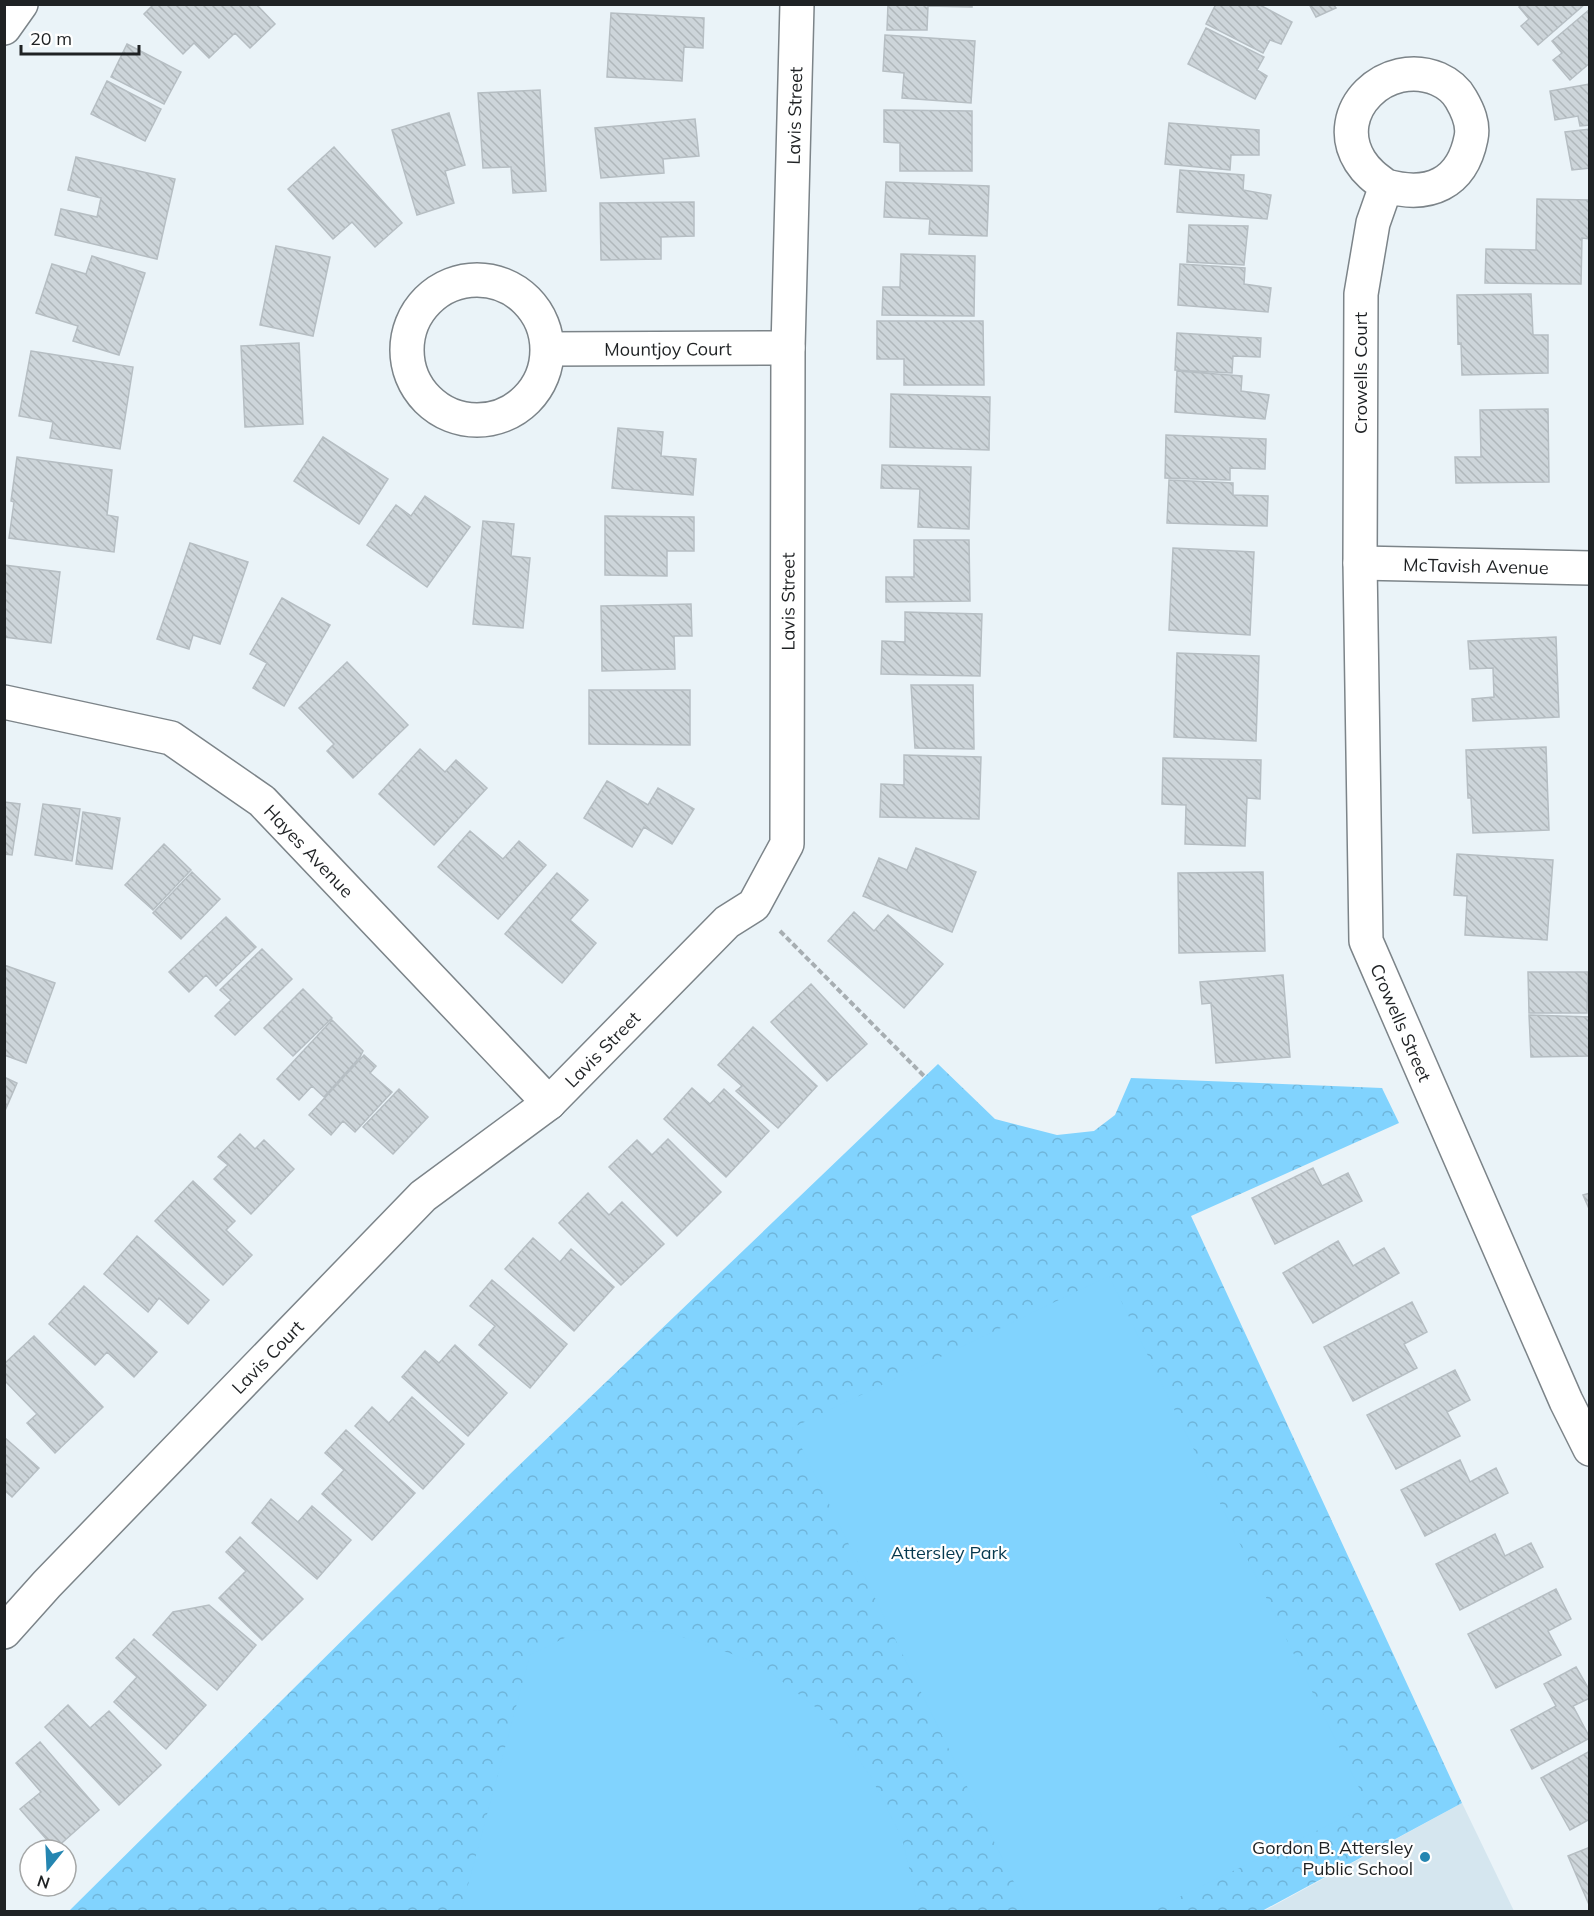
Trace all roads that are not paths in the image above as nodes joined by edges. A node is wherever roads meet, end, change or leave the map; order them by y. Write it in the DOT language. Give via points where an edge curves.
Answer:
graph roads {
  1 [pos="21,4"];
  2 [pos="796,4"];
  3 [pos="4,28"];
  4 [pos="1386,186"];
  5 [pos="788,348"];
  6 [pos="548,349"];
  7 [pos="1360,563"];
  8 [pos="1590,568"];
  9 [pos="4,702"];
  10 [pos="549,1104"];
  11 [pos="1590,1449"];
  12 [pos="4,1632"];
  1 -- 3 [label="street"];
  2 -- 5 [label="street, Lavis Street"];
  4 -- 7 [label="street, Crowells Court" via="1373,223 1360,294"];
  5 -- 6 [label="street, Mountjoy Court"];
  5 -- 10 [label="street, Lavis Street" via="787,844 754,905 727,922"];
  6 -- 6 [label="street" via="544,327 533,307 517,291 497,282 474,280 443,289 418,311 409,332 407,356 413,379 427,398 446,413 469,419 493,418 515,409 533,393 544,372"];
  7 -- 8 [label="street, McTavish Avenue"];
  7 -- 11 [label="street, Crowells Street" via="1366,941"];
  9 -- 10 [label="street, Hayes Avenue" via="171,738 262,801"];
  10 -- 12 [label="street, Lavis Court" via="423,1196"];
}
